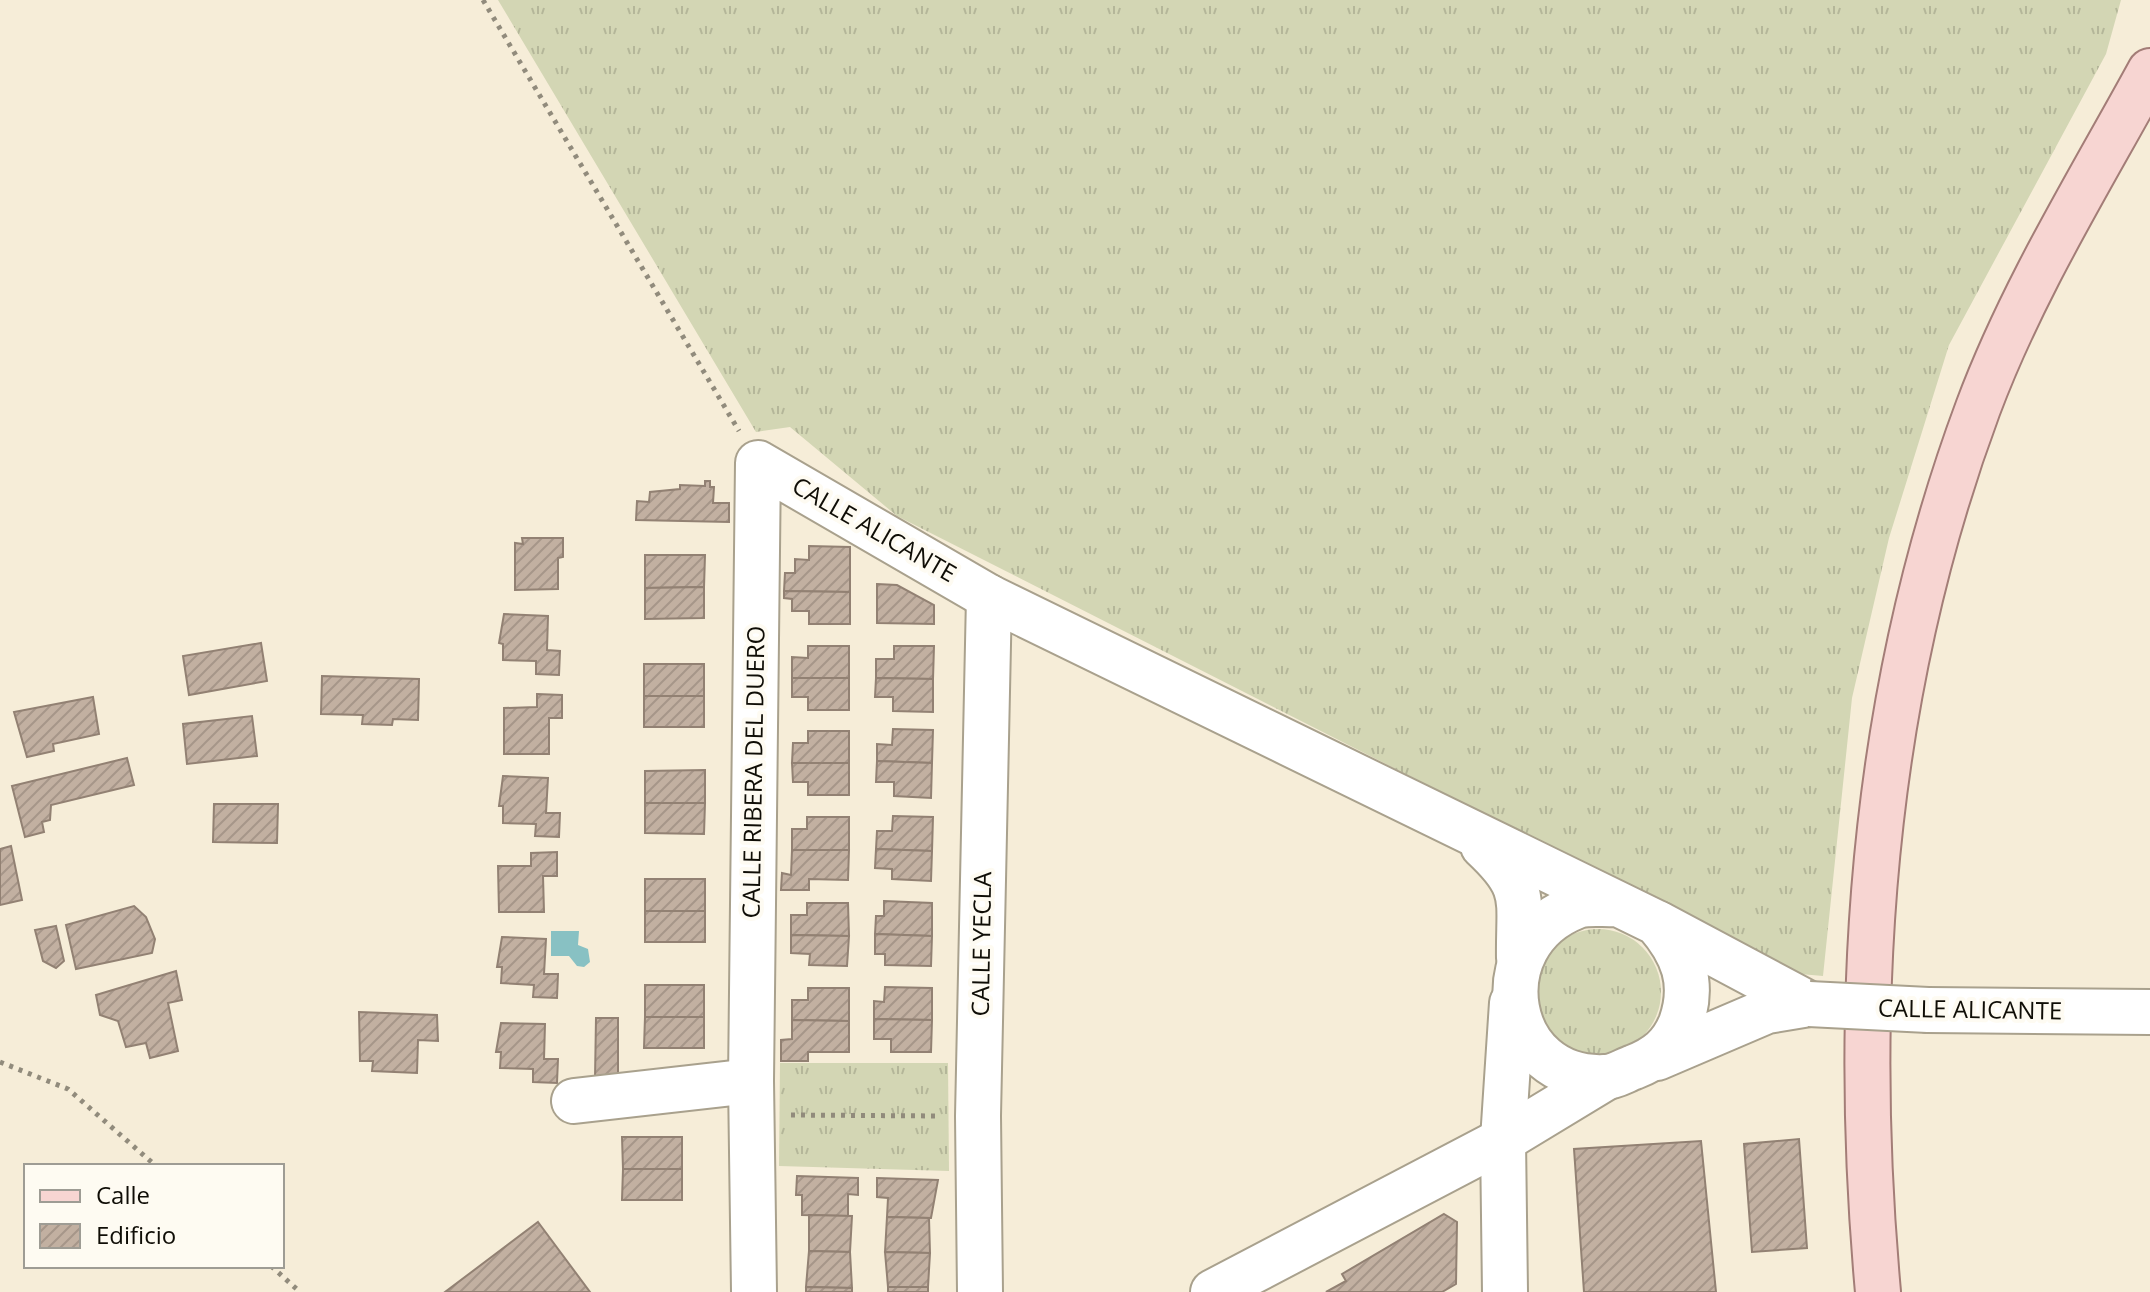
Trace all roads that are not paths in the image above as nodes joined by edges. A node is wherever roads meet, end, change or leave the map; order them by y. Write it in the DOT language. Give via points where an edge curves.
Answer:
graph roads {
  1 [pos="2150,71"];
  2 [pos="758,463"];
  3 [pos="989,597"];
  4 [pos="1472,836"];
  5 [pos="1617,904"];
  6 [pos="1657,923"];
  7 [pos="1516,975"];
  8 [pos="1809,1004"];
  9 [pos="2144,1014"];
  10 [pos="1657,1058"];
  11 [pos="1607,1077"];
  12 [pos="752,1098"];
  13 [pos="574,1101"];
  14 [pos="1503,1140"];
  15 [pos="754,1292"];
  16 [pos="980,1292"];
  17 [pos="1213,1292"];
  18 [pos="1505,1292"];
  19 [pos="1878,1292"];
  1 -- 19 [label="main road" via="2023,303 1978,406 1932,543 1899,691 1878,843 1865,1063"];
  2 -- 3 [label="street, CALLE ALICANTE"];
  2 -- 12 [label="street, CALLE RIBERA DEL DUERO"];
  3 -- 4 [label="street, CALLE ALICANTE"];
  3 -- 16 [label="street, CALLE YECLA" via="978,1116"];
  4 -- 5 [label="street, CALLE ALICANTE"];
  4 -- 7 [label="street, CALLE ALICANTE" via="1506,867 1518,886"];
  5 -- 6 [label="street"];
  5 -- 7 [label="street" via="1577,906 1542,925"];
  6 -- 8 [label="street, CALLE ALICANTE"];
  6 -- 10 [label="street" via="1677,946 1687,975 1687,1006 1677,1035"];
  7 -- 11 [label="street" via="1521,1026 1541,1054 1572,1072"];
  7 -- 14 [label="street"];
  8 -- 9 [label="street, CALLE ALICANTE, bridge"];
  8 -- 10 [label="street, CALLE ALICANTE" via="1767,1011"];
  10 -- 11 [label="street"];
  11 -- 14 [label="street"];
  12 -- 13 [label="street"];
  12 -- 15 [label="street, CALLE RIBERA DEL DUERO"];
  14 -- 17 [label="street"];
  14 -- 18 [label="street"];
}
